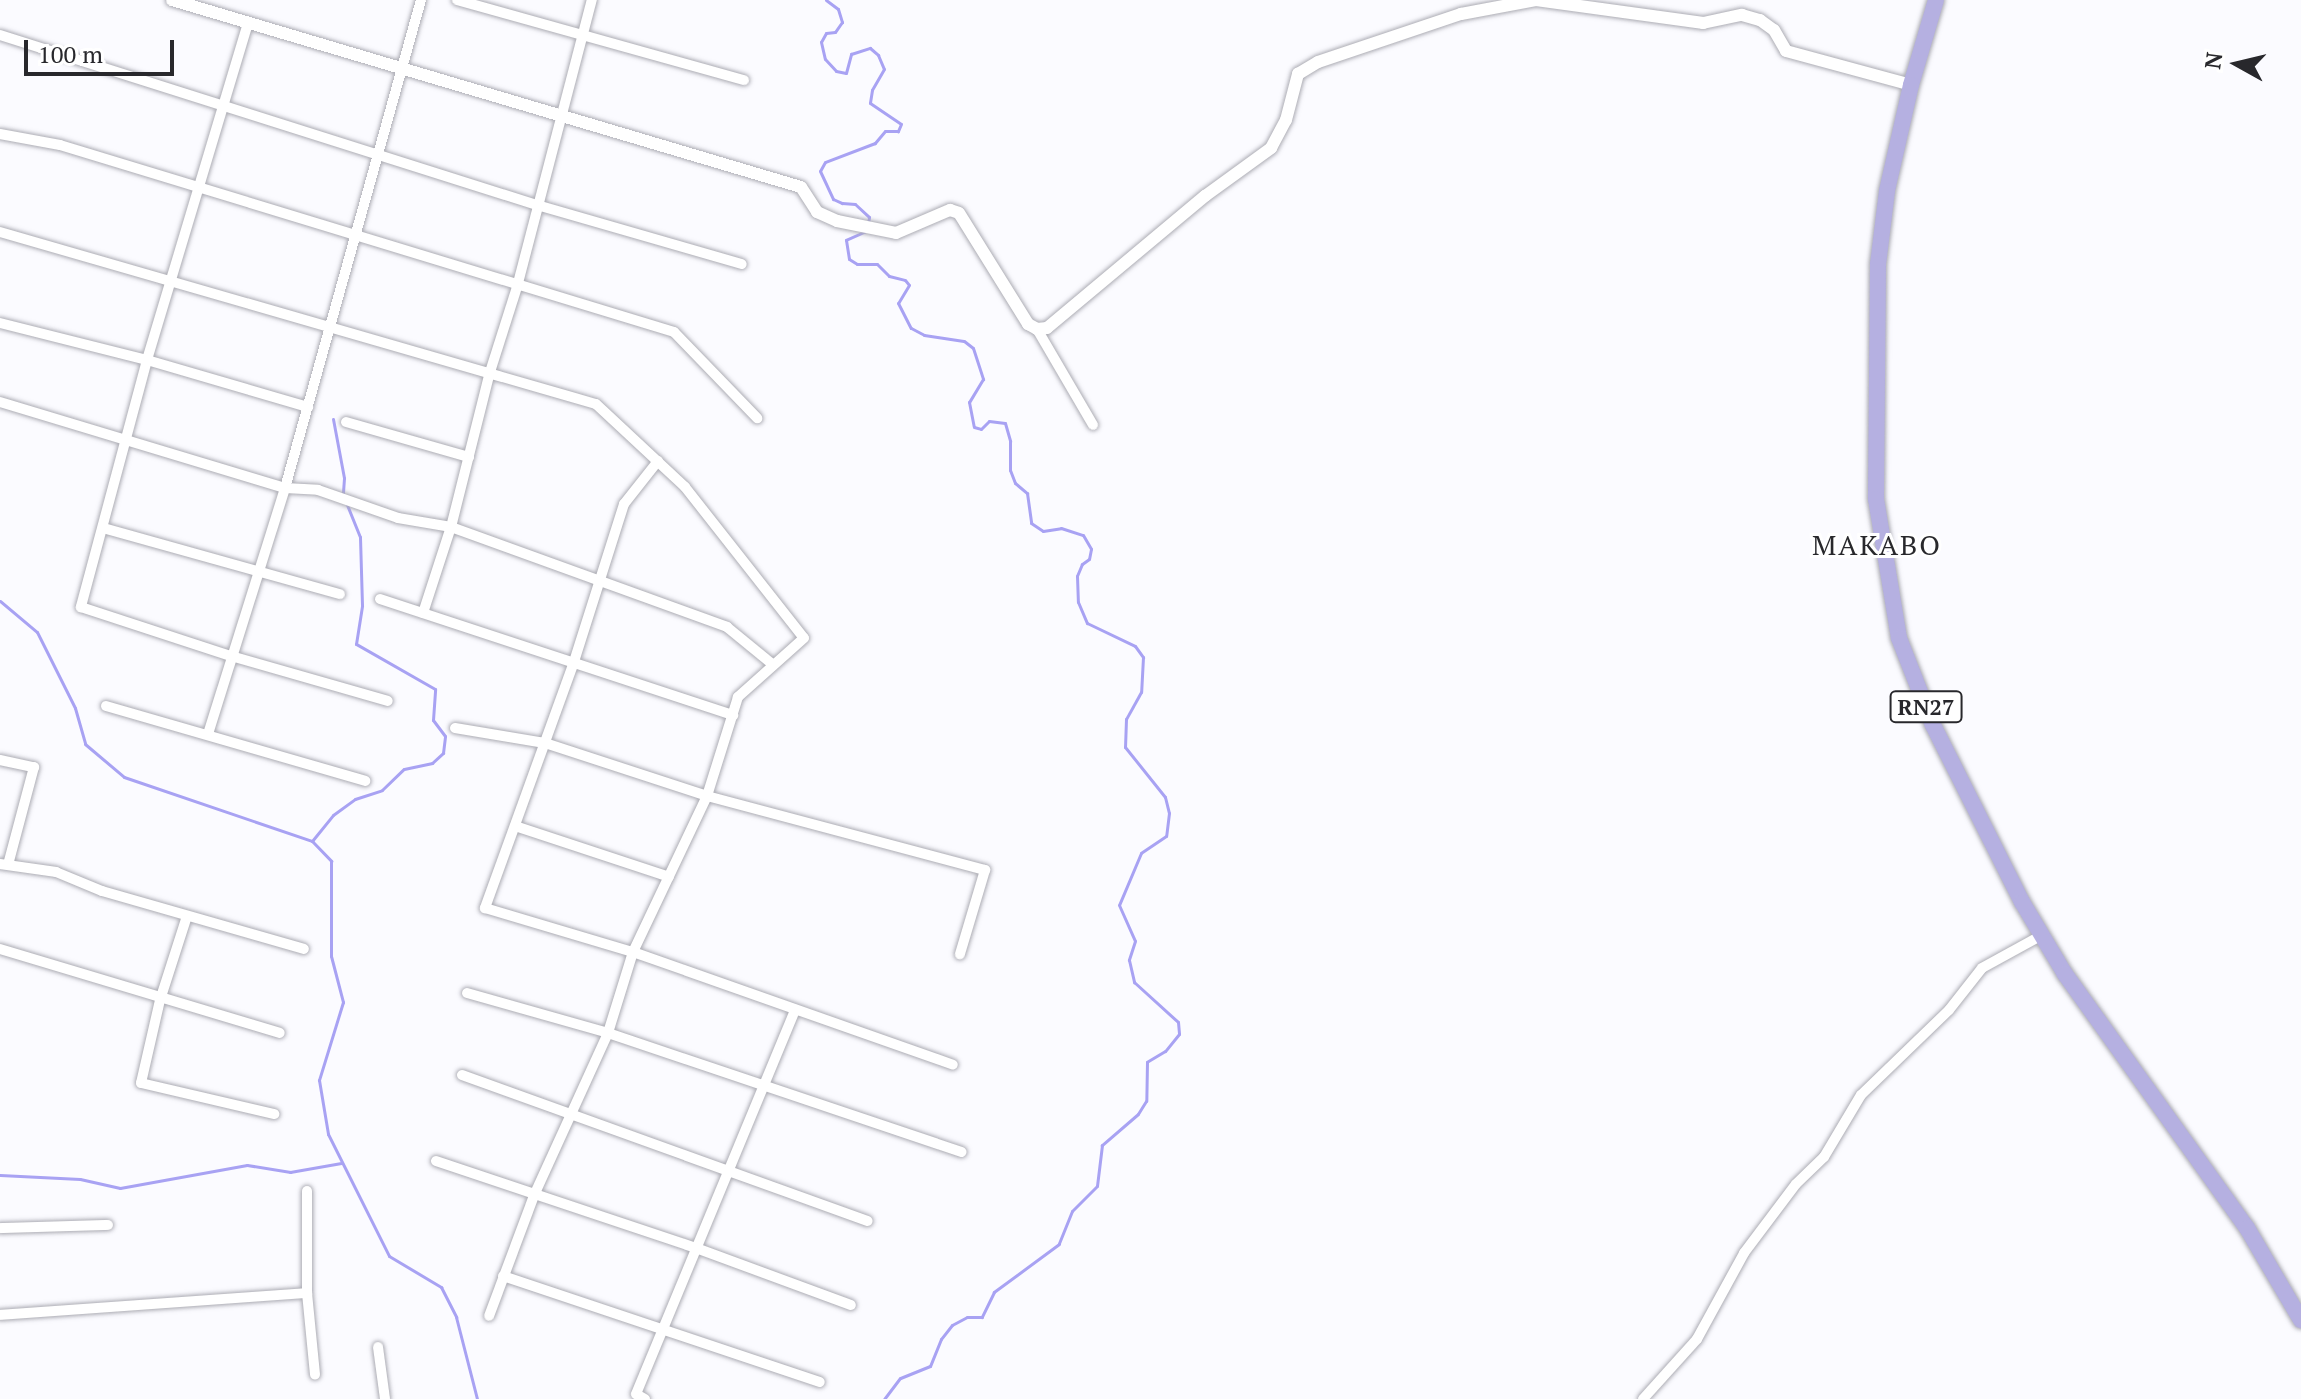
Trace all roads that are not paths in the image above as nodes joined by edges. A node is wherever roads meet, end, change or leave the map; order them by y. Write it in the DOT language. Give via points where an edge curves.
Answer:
graph roads {
  1 [pos="172,0"];
  2 [pos="421,0"];
  3 [pos="457,0"];
  4 [pos="592,0"];
  5 [pos="1936,0"];
  6 [pos="1516,1"];
  7 [pos="248,23"];
  8 [pos="0,35"];
  9 [pos="582,36"];
  10 [pos="403,69"];
  11 [pos="744,80"];
  12 [pos="1911,85"];
  13 [pos="222,107"];
  14 [pos="559,118"];
  15 [pos="0,134"];
  16 [pos="379,155"];
  17 [pos="199,187"];
  18 [pos="537,205"];
  19 [pos="0,232"];
  20 [pos="354,236"];
  21 [pos="742,264"];
  22 [pos="170,282"];
  23 [pos="517,287"];
  24 [pos="0,323"];
  25 [pos="331,326"];
  26 [pos="1037,329"];
  27 [pos="147,360"];
  28 [pos="490,372"];
  29 [pos="0,402"];
  30 [pos="308,407"];
  31 [pos="757,418"];
  32 [pos="346,422"];
  33 [pos="1093,425"];
  34 [pos="127,439"];
  35 [pos="469,457"];
  36 [pos="658,461"];
  37 [pos="285,488"];
  38 [pos="451,527"];
  39 [pos="103,528"];
  40 [pos="258,571"];
  41 [pos="601,579"];
  42 [pos="340,594"];
  43 [pos="380,599"];
  44 [pos="423,613"];
  45 [pos="231,656"];
  46 [pos="574,662"];
  47 [pos="772,664"];
  48 [pos="388,701"];
  49 [pos="106,706"];
  50 [pos="733,715"];
  51 [pos="455,728"];
  52 [pos="208,734"];
  53 [pos="545,743"];
  54 [pos="0,760"];
  55 [pos="365,781"];
  56 [pos="707,796"];
  57 [pos="515,826"];
  58 [pos="4,865"];
  59 [pos="669,877"];
  60 [pos="187,916"];
  61 [pos="2042,935"];
  62 [pos="0,949"];
  63 [pos="304,949"];
  64 [pos="633,952"];
  65 [pos="960,954"];
  66 [pos="467,993"];
  67 [pos="160,1000"];
  68 [pos="795,1010"];
  69 [pos="280,1033"];
  70 [pos="608,1033"];
  71 [pos="953,1065"];
  72 [pos="462,1075"];
  73 [pos="762,1085"];
  74 [pos="274,1114"];
  75 [pos="573,1115"];
  76 [pos="962,1152"];
  77 [pos="436,1161"];
  78 [pos="729,1168"];
  79 [pos="307,1191"];
  80 [pos="535,1193"];
  81 [pos="868,1221"];
  82 [pos="108,1225"];
  83 [pos="0,1228"];
  84 [pos="696,1248"];
  85 [pos="503,1276"];
  86 [pos="307,1293"];
  87 [pos="851,1305"];
  88 [pos="0,1315"];
  89 [pos="489,1316"];
  90 [pos="2301,1320"];
  91 [pos="663,1328"];
  92 [pos="378,1347"];
  93 [pos="315,1375"];
  94 [pos="820,1382"];
  95 [pos="385,1399"];
  96 [pos="645,1399"];
  97 [pos="1643,1399"];
  1 -- 7 [label="street"];
  2 -- 10 [label="street"];
  3 -- 9 [label="street"];
  4 -- 9 [label="street"];
  5 -- 12 [label="main road, RN27"];
  6 -- 12 [label="street" via="1703,23 1742,15 1774,30 1786,51"];
  6 -- 26 [label="street" via="1461,14 1318,62 1298,74 1286,120 1271,148 1047,328"];
  7 -- 10 [label="street"];
  7 -- 13 [label="street"];
  8 -- 13 [label="street"];
  9 -- 11 [label="street"];
  9 -- 14 [label="street"];
  10 -- 14 [label="street"];
  10 -- 16 [label="street"];
  12 -- 61 [label="main road, RN27" via="1887,191 1878,264 1876,499 1899,638 1933,725"];
  13 -- 16 [label="street"];
  13 -- 17 [label="street"];
  14 -- 18 [label="street"];
  14 -- 26 [label="street" via="801,187 817,212 837,221 896,233 950,210 959,213 1028,324"];
  15 -- 17 [label="street" via="60,145"];
  16 -- 18 [label="street"];
  16 -- 20 [label="street"];
  17 -- 20 [label="street"];
  17 -- 22 [label="street"];
  18 -- 21 [label="street"];
  18 -- 23 [label="street"];
  19 -- 22 [label="street"];
  20 -- 23 [label="street"];
  20 -- 25 [label="street"];
  22 -- 25 [label="street"];
  22 -- 27 [label="street"];
  23 -- 28 [label="street"];
  23 -- 31 [label="street" via="674,332"];
  24 -- 27 [label="street"];
  25 -- 28 [label="street"];
  25 -- 30 [label="street"];
  26 -- 33 [label="street"];
  27 -- 30 [label="street"];
  27 -- 34 [label="street"];
  28 -- 35 [label="street"];
  28 -- 36 [label="street" via="596,404"];
  29 -- 34 [label="street"];
  30 -- 37 [label="street"];
  32 -- 35 [label="street"];
  34 -- 37 [label="street"];
  34 -- 39 [label="street"];
  35 -- 38 [label="street"];
  36 -- 41 [label="street" via="624,504"];
  36 -- 47 [label="street" via="685,487 804,638"];
  37 -- 38 [label="street" via="318,490 398,518"];
  37 -- 40 [label="street"];
  38 -- 41 [label="street"];
  38 -- 44 [label="street"];
  39 -- 40 [label="street"];
  39 -- 45 [label="street" via="81,607"];
  40 -- 42 [label="street"];
  40 -- 45 [label="street"];
  41 -- 46 [label="street"];
  41 -- 47 [label="street" via="727,627"];
  43 -- 44 [label="street"];
  44 -- 46 [label="street"];
  45 -- 48 [label="street"];
  45 -- 52 [label="street"];
  46 -- 50 [label="street"];
  46 -- 53 [label="street"];
  47 -- 50 [label="street" via="738,697"];
  49 -- 52 [label="street"];
  50 -- 56 [label="street"];
  51 -- 53 [label="street"];
  52 -- 55 [label="street"];
  53 -- 56 [label="street"];
  53 -- 57 [label="street"];
  54 -- 58 [label="street" via="34,767"];
  56 -- 59 [label="street"];
  56 -- 65 [label="street" via="985,870"];
  57 -- 59 [label="street"];
  57 -- 64 [label="street" via="485,908"];
  58 -- 60 [label="street" via="56,872"];
  59 -- 64 [label="street"];
  60 -- 63 [label="street"];
  60 -- 67 [label="street"];
  61 -- 90 [label="main road, RN27" via="2247,1228"];
  61 -- 97 [label="street" via="1982,968 1949,1010 1861,1095 1824,1157 1796,1184 1744,1253 1697,1339"];
  62 -- 67 [label="street"];
  64 -- 68 [label="street"];
  64 -- 70 [label="street"];
  66 -- 70 [label="street"];
  67 -- 69 [label="street"];
  67 -- 74 [label="street" via="141,1083"];
  68 -- 71 [label="street"];
  68 -- 73 [label="street"];
  70 -- 73 [label="street"];
  70 -- 75 [label="street"];
  72 -- 75 [label="street"];
  73 -- 76 [label="street"];
  73 -- 78 [label="street"];
  75 -- 78 [label="street"];
  75 -- 80 [label="street"];
  77 -- 80 [label="street"];
  78 -- 81 [label="street"];
  78 -- 84 [label="street"];
  79 -- 86 [label="street"];
  80 -- 84 [label="street"];
  80 -- 85 [label="street"];
  82 -- 83 [label="street"];
  84 -- 87 [label="street"];
  84 -- 91 [label="street"];
  85 -- 89 [label="street"];
  85 -- 91 [label="street"];
  86 -- 88 [label="street"];
  86 -- 93 [label="street"];
  91 -- 94 [label="street"];
  91 -- 96 [label="street" via="636,1394"];
  92 -- 95 [label="street"];
}
